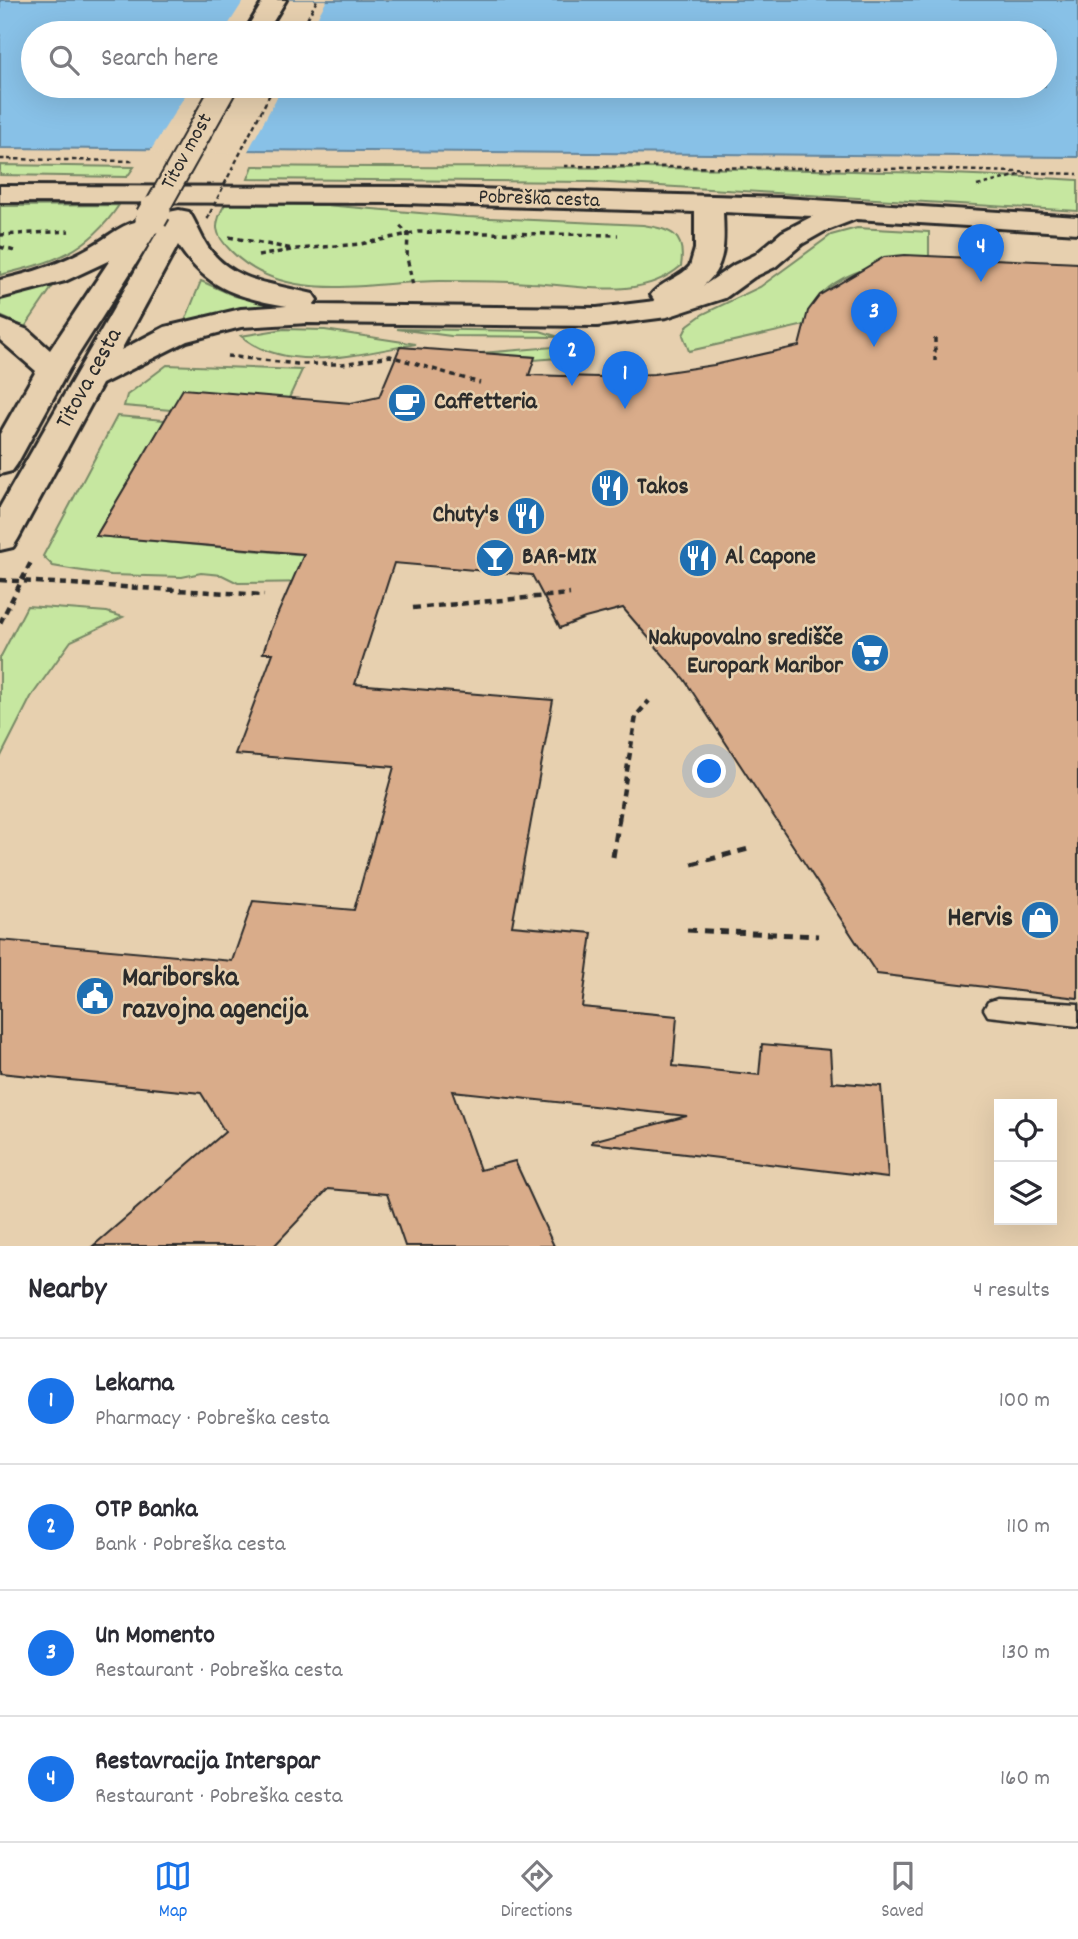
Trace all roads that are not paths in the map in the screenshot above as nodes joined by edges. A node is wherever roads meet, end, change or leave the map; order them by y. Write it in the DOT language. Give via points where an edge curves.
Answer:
graph roads {
  1 [pos="275,0"];
  2 [pos="262,21"];
  3 [pos="221,98"];
  4 [pos="221,160"];
  5 [pos="0,194"];
  6 [pos="718,204"];
  7 [pos="855,210"];
  8 [pos="179,218"];
  9 [pos="1078,225"];
  10 [pos="744,271"];
  11 [pos="0,289"];
  12 [pos="0,328"];
  13 [pos="53,369"];
  14 [pos="90,378"];
  15 [pos="0,464"];
  16 [pos="0,539"];
  17 [pos="997,1009"];
  18 [pos="1078,1015"];
  1 -- 2 [label="main road"];
  3 -- 8 [label="main road, Titov most, bridge"];
  4 -- 8 [label="main road, Titov most"];
  5 -- 6 [label="main road, Pobreška cesta" via="293,193"];
  6 -- 7 [label="main road, Pobreška cesta"];
  6 -- 8 [label="main road" via="710,257 699,277 668,294 620,303 561,305 376,304 304,300 248,290 209,269 189,243"];
  6 -- 10 [label="main road" via="746,215 749,235 741,262"];
  7 -- 9 [label="main road, Pobreška cesta"];
  7 -- 10 [label="main road" via="815,225"];
  8 -- 11 [label="main road" via="87,263"];
  8 -- 13 [label="main road, Titova cesta"];
  8 -- 14 [label="main road, Titova cesta"];
  10 -- 14 [label="main road" via="715,292 633,314 241,318 176,334"];
  12 -- 13 [label="main road"];
  13 -- 15 [label="main road, Titova cesta"];
  14 -- 16 [label="main road, Titova cesta"];
  17 -- 18 [label="lane"];
}
